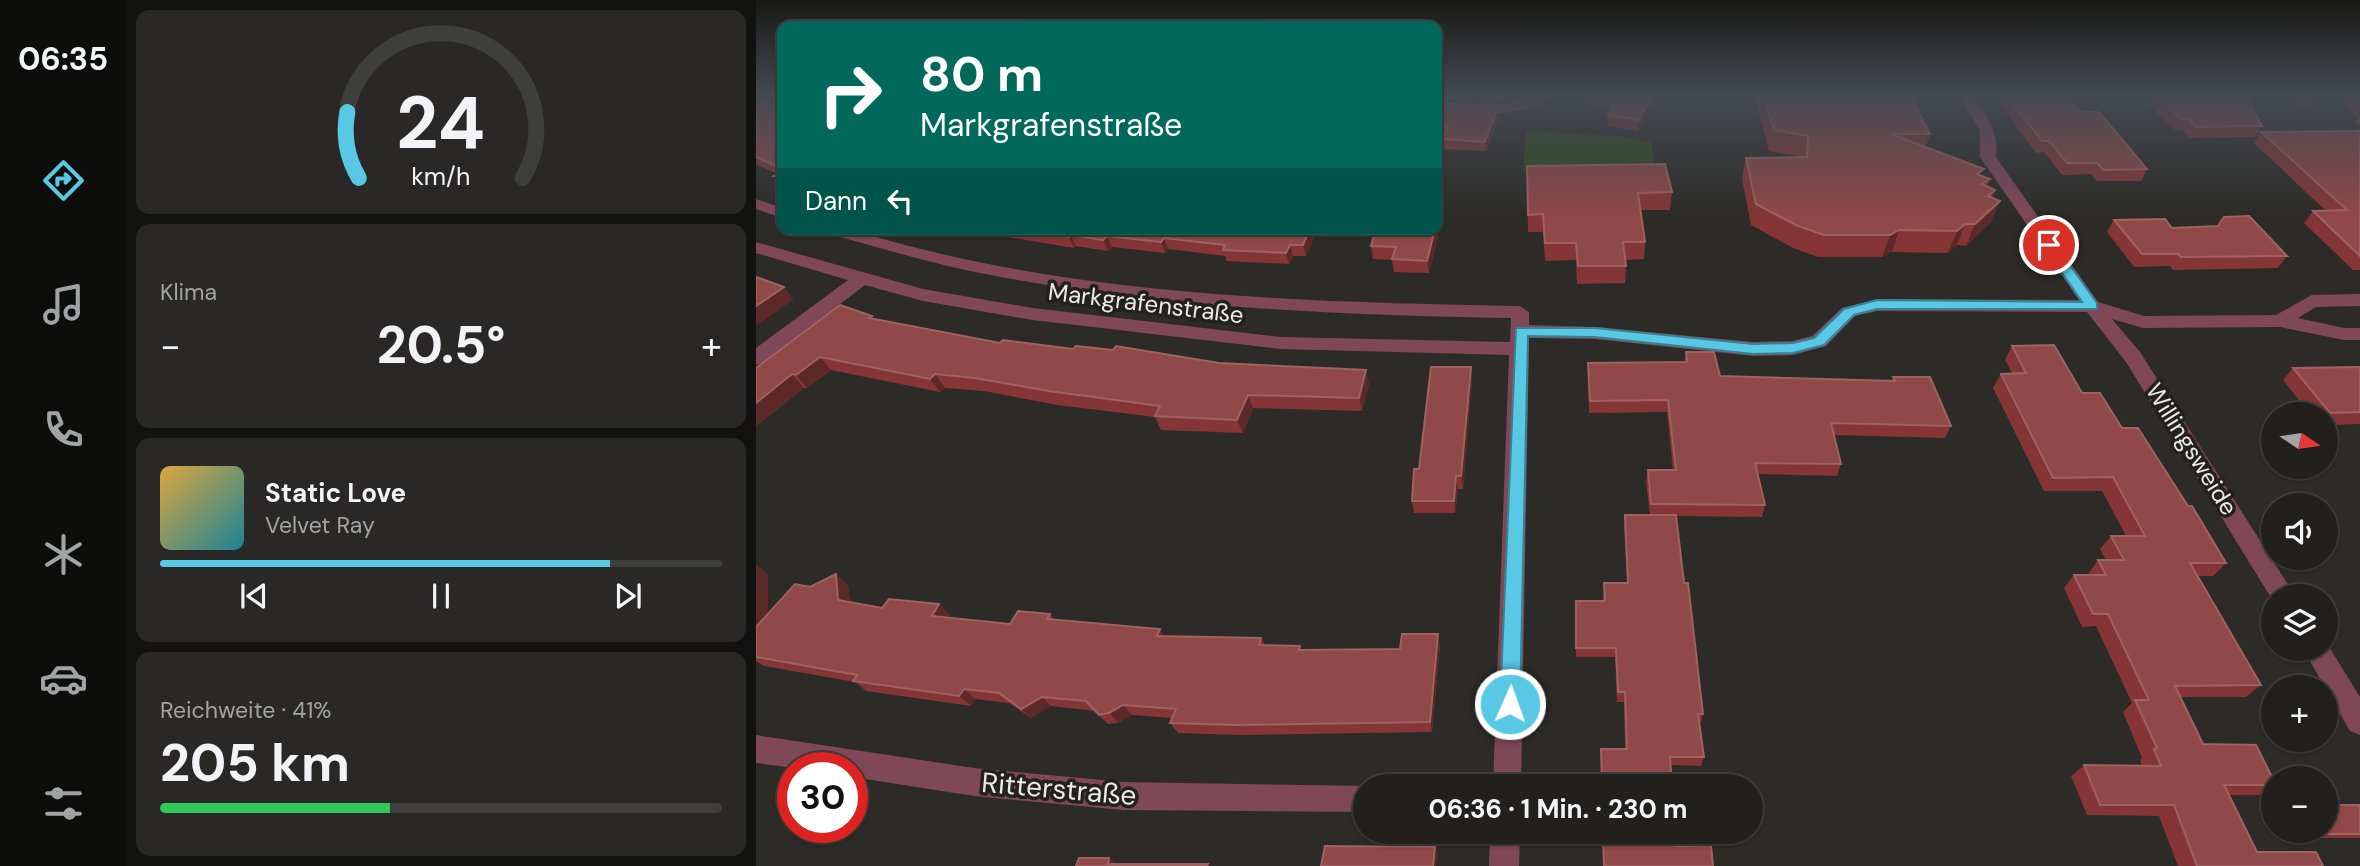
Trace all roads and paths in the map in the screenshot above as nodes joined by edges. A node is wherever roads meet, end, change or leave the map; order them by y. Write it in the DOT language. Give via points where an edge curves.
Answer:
graph roads {
  1 [pos="1990,135"];
  2 [pos="756,204"];
  3 [pos="777,211"];
  4 [pos="852,235"];
  5 [pos="756,247"];
  6 [pos="862,279"];
  7 [pos="2360,300"];
  8 [pos="2092,306"];
  9 [pos="2280,321"];
  10 [pos="2360,334"];
  11 [pos="1521,340"];
  12 [pos="756,358"];
  13 [pos="2276,584"];
  14 [pos="2323,661"];
  15 [pos="2360,722"];
  16 [pos="756,749"];
  17 [pos="1507,774"];
  18 [pos="1353,798"];
  19 [pos="1505,844"];
  20 [pos="1504,866"];
  1 -- 8 [label="street, Willingsweide" via="1988,158"];
  2 -- 3 [label="street"];
  4 -- 11 [label="street, Markgrafenstraße" via="904,251 1061,281 1302,307 1520,312"];
  5 -- 6 [label="street, Markgrafenstraße"];
  6 -- 11 [label="street, Markgrafenstraße" via="1033,314 1281,343"];
  6 -- 12 [label="street"];
  7 -- 9 [label="street" via="2312,300"];
  8 -- 9 [label="street, Markgrafenstraße" via="2143,322"];
  8 -- 11 [label="street, Markgrafenstraße" via="1877,305 1849,312 1819,341 1793,348 1753,349 1595,332"];
  8 -- 13 [label="street, Willingsweide" via="2133,357"];
  9 -- 10 [label="street, Markgrafenstraße"];
  11 -- 17 [label="street"];
  14 -- 15 [label="street"];
  16 -- 18 [label="street, Ritterstraße" via="974,782 1124,796"];
  19 -- 20 [label="street"];
}
